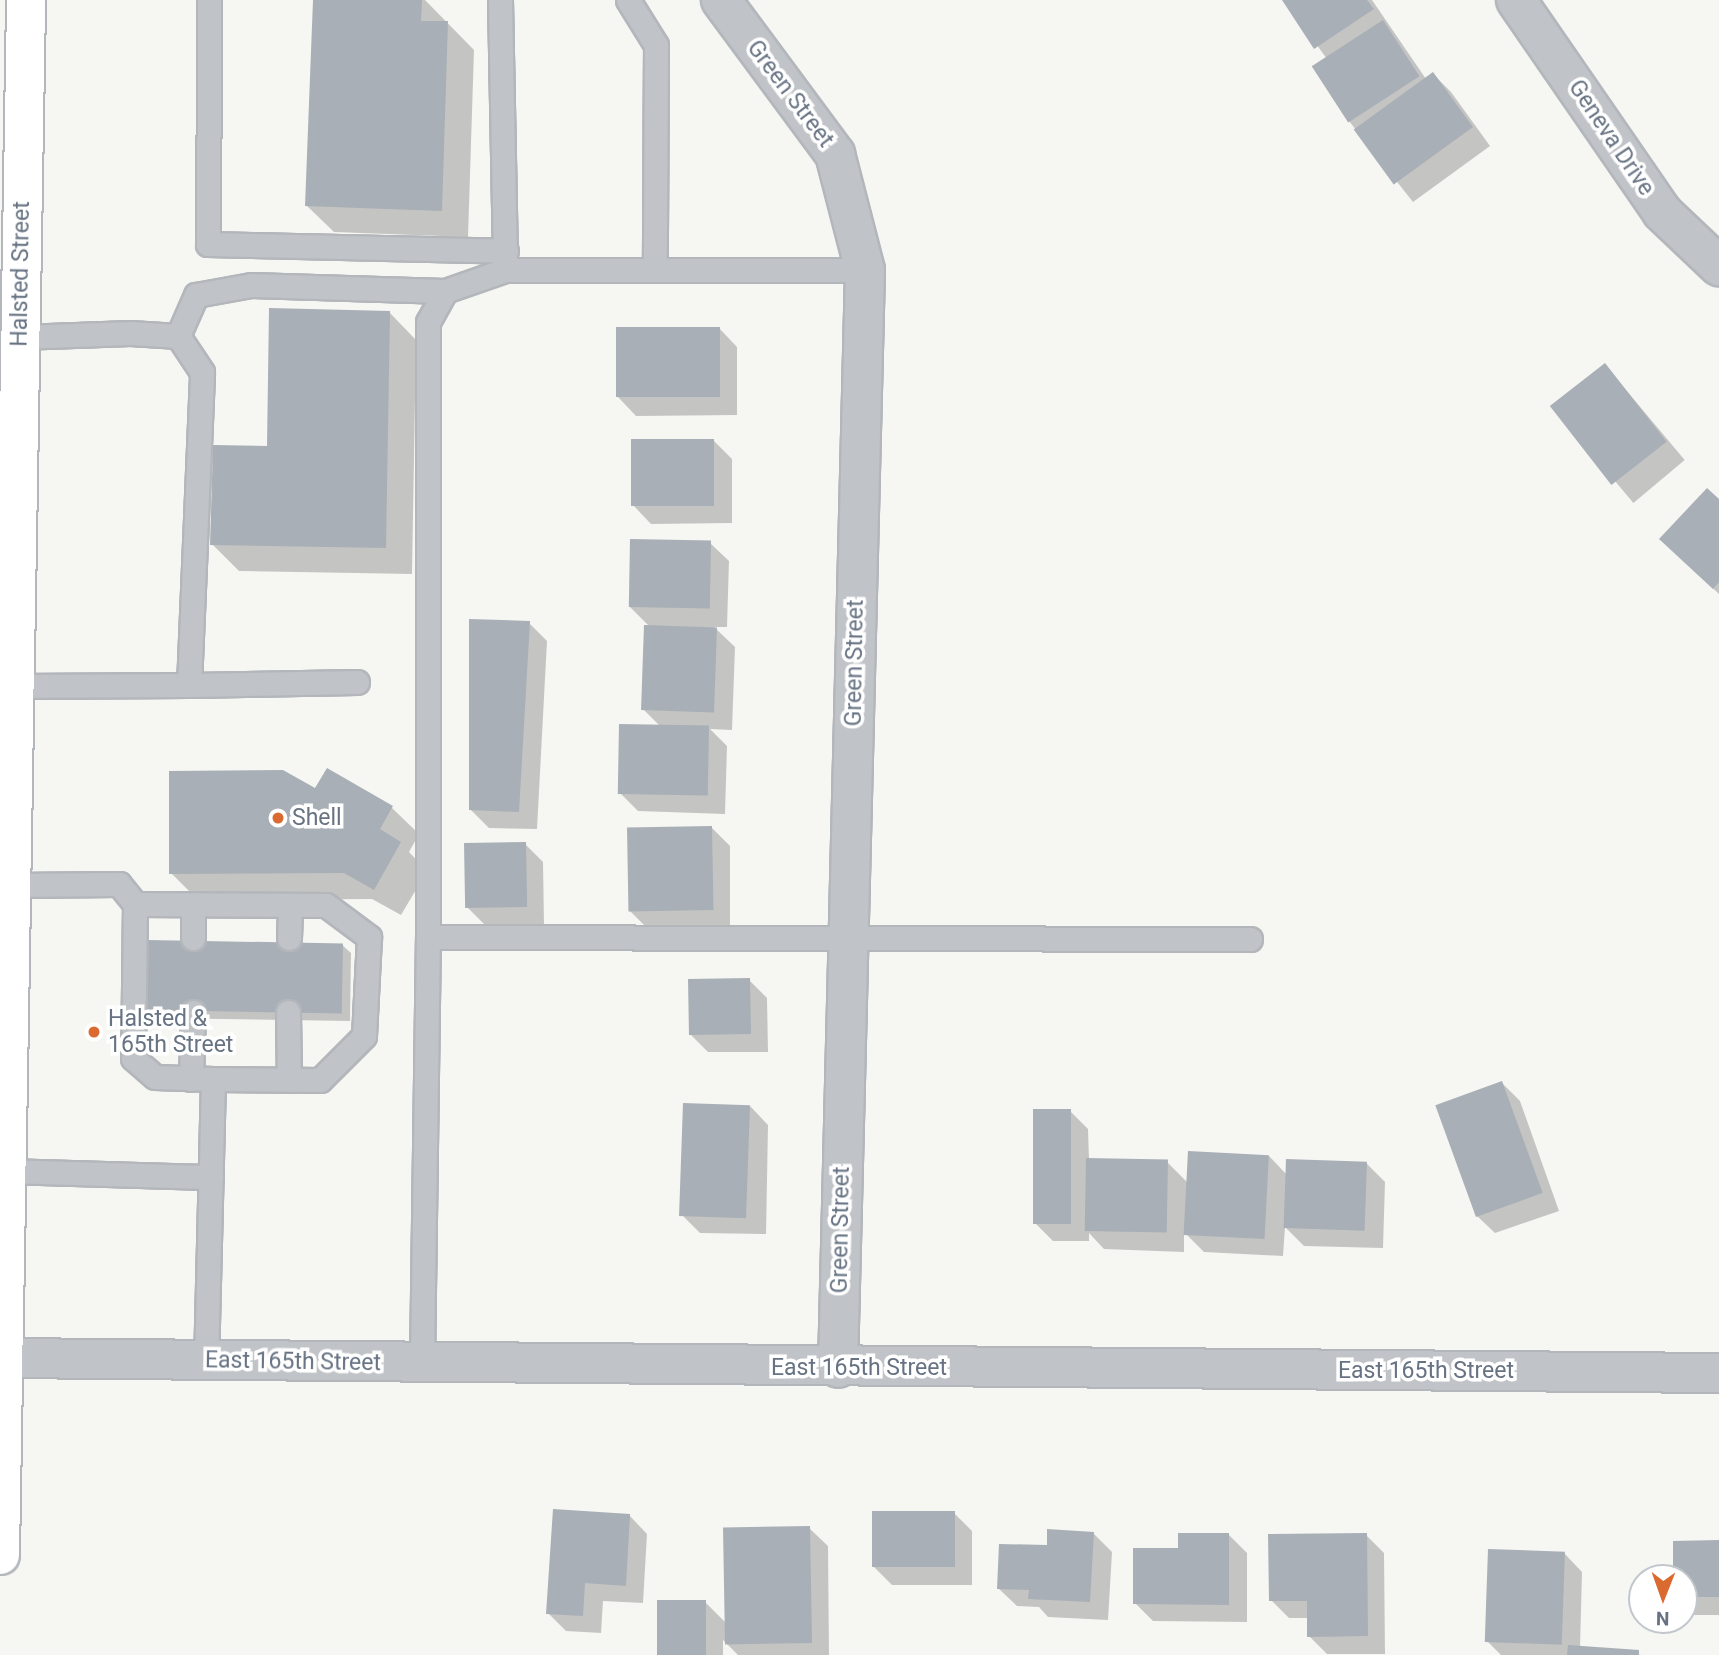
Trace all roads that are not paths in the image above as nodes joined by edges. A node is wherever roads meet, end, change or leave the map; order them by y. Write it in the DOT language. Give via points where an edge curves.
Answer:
graph roads {
  1 [pos="26,0"];
  2 [pos="209,0"];
  3 [pos="500,0"];
  4 [pos="628,0"];
  5 [pos="721,0"];
  6 [pos="1516,0"];
  7 [pos="505,261"];
  8 [pos="1719,266"];
  9 [pos="655,270"];
  10 [pos="865,270"];
  11 [pos="445,291"];
  12 [pos="178,336"];
  13 [pos="20,337"];
  14 [pos="357,682"];
  15 [pos="189,685"];
  16 [pos="14,686"];
  17 [pos="11,885"];
  18 [pos="135,904"];
  19 [pos="193,905"];
  20 [pos="290,906"];
  21 [pos="428,937"];
  22 [pos="193,938"];
  23 [pos="289,938"];
  24 [pos="848,938"];
  25 [pos="1250,939"];
  26 [pos="192,1012"];
  27 [pos="288,1012"];
  28 [pos="202,1079"];
  29 [pos="289,1080"];
  30 [pos="6,1171"];
  31 [pos="211,1177"];
  32 [pos="1,1358"];
  33 [pos="206,1360"];
  34 [pos="422,1363"];
  35 [pos="838,1368"];
  36 [pos="1719,1373"];
  37 [pos="0,1555"];
  1 -- 13 [label="main road, Halsted Street"];
  2 -- 7 [label="lane" via="208,244"];
  3 -- 7 [label="lane"];
  4 -- 9 [label="lane" via="656,45"];
  5 -- 10 [label="street, Green Street" via="835,154"];
  6 -- 8 [label="street, Geneva Drive" via="1662,212"];
  7 -- 9 [label="lane"];
  7 -- 11 [label="lane"];
  9 -- 10 [label="lane"];
  10 -- 24 [label="street, Green Street"];
  11 -- 12 [label="lane" via="251,285 196,295"];
  11 -- 21 [label="lane" via="428,321"];
  12 -- 13 [label="lane"];
  12 -- 15 [label="lane" via="202,372"];
  13 -- 16 [label="main road, Halsted Street"];
  14 -- 15 [label="lane"];
  15 -- 16 [label="lane"];
  16 -- 17 [label="main road, Halsted Street"];
  17 -- 18 [label="lane" via="119,884"];
  17 -- 30 [label="main road, Halsted Street"];
  18 -- 19 [label="lane"];
  18 -- 28 [label="lane" via="133,1058 155,1077"];
  19 -- 20 [label="lane"];
  19 -- 22 [label="lane"];
  20 -- 23 [label="lane"];
  20 -- 29 [label="lane" via="326,905 369,937 364,1035 320,1080"];
  21 -- 24 [label="lane"];
  21 -- 34 [label="lane"];
  24 -- 25 [label="lane"];
  24 -- 35 [label="street, Green Street"];
  26 -- 28 [label="lane"];
  27 -- 29 [label="lane"];
  28 -- 29 [label="lane"];
  28 -- 31 [label="lane"];
  30 -- 31 [label="lane"];
  30 -- 32 [label="main road, Halsted Street"];
  31 -- 33 [label="lane"];
  32 -- 33 [label="street, East 165th Street"];
  32 -- 37 [label="main road, Halsted Street"];
  33 -- 34 [label="street, East 165th Street"];
  34 -- 35 [label="street, East 165th Street"];
  35 -- 36 [label="street, East 165th Street"];
}
